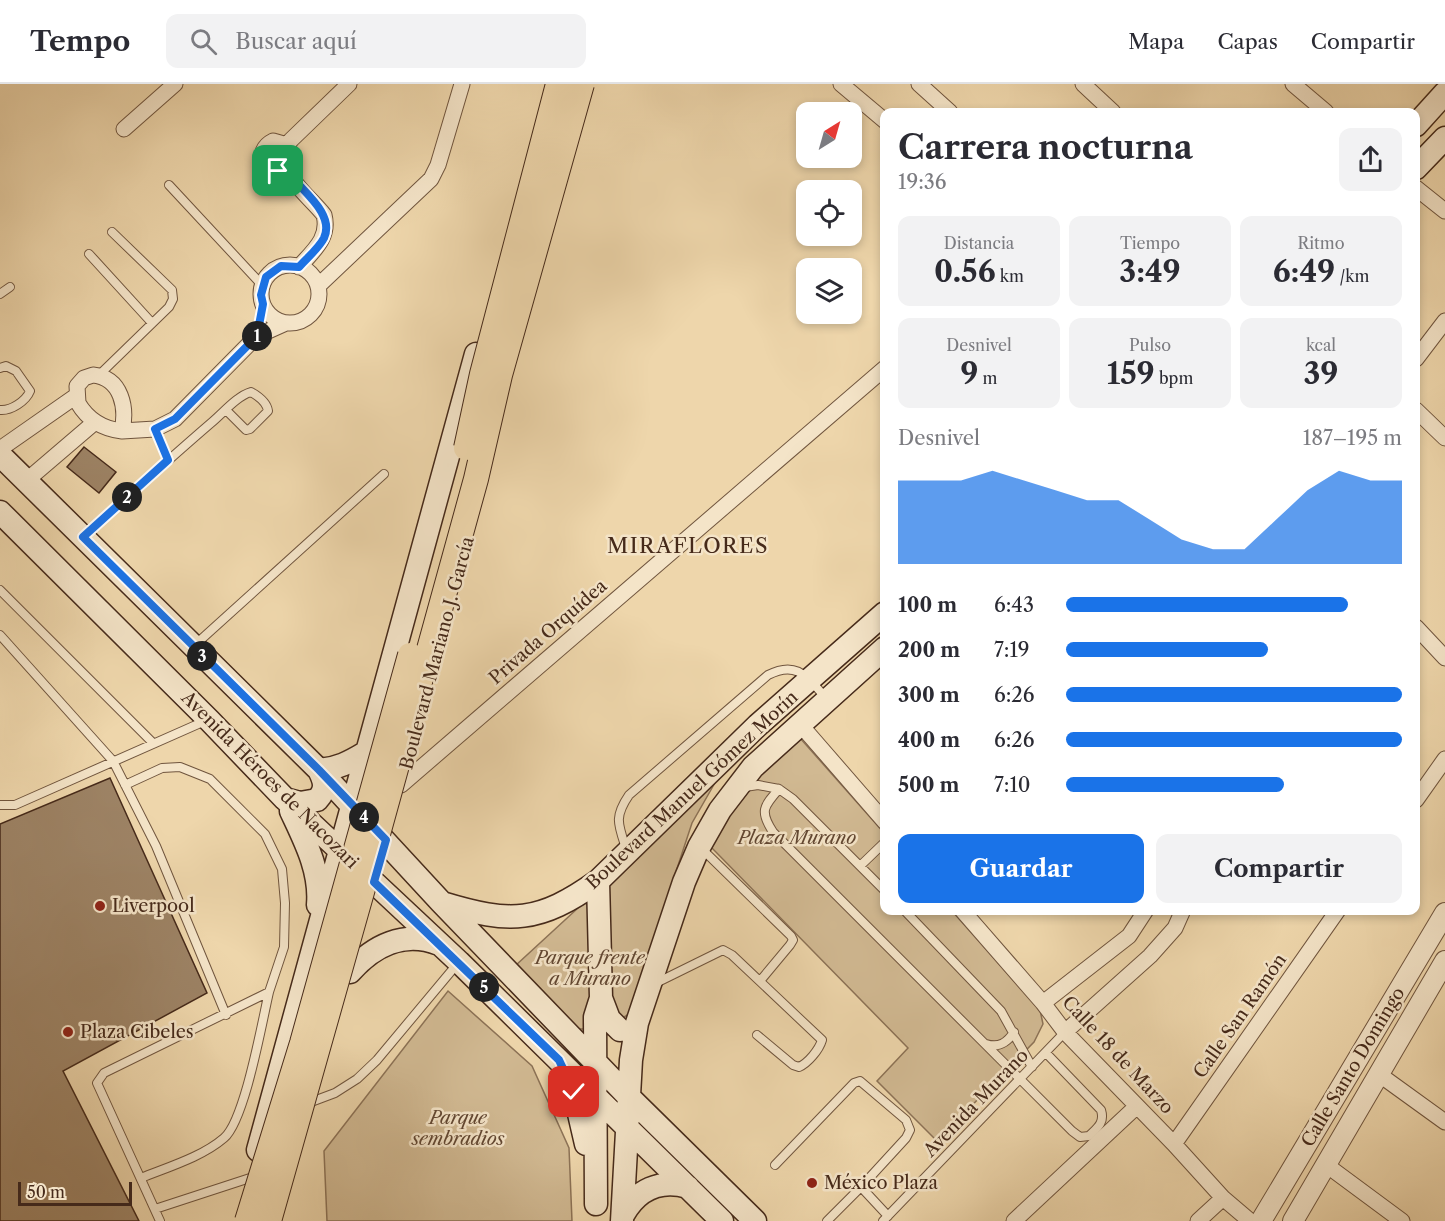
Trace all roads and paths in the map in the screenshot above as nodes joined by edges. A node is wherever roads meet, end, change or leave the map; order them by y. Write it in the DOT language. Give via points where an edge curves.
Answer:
graph roads {
  1 [pos="175,84"];
  2 [pos="349,84"];
  3 [pos="462,84"];
  4 [pos="551,84"];
  5 [pos="558,84"];
  6 [pos="582,84"];
  7 [pos="590,84"];
  8 [pos="841,84"];
  9 [pos="919,84"];
  10 [pos="1083,84"];
  11 [pos="1293,84"];
  12 [pos="1445,93"];
  13 [pos="946,108"];
  14 [pos="1109,108"];
  15 [pos="1321,108"];
  16 [pos="880,117"];
  17 [pos="1420,121"];
  18 [pos="124,129"];
  19 [pos="1445,138"];
  20 [pos="287,145"];
  21 [pos="1420,164"];
  22 [pos="285,168"];
  23 [pos="169,185"];
  24 [pos="1420,191"];
  25 [pos="1445,212"];
  26 [pos="112,232"];
  27 [pos="89,255"];
  28 [pos="299,267"];
  29 [pos="262,285"];
  30 [pos="318,286"];
  31 [pos="10,287"];
  32 [pos="0,294"];
  33 [pos="263,304"];
  34 [pos="1445,321"];
  35 [pos="152,323"];
  36 [pos="286,323"];
  37 [pos="257,336"];
  38 [pos="1420,355"];
  39 [pos="0,368"];
  40 [pos="880,372"];
  41 [pos="99,376"];
  42 [pos="76,396"];
  43 [pos="0,410"];
  44 [pos="226,410"];
  45 [pos="1420,414"];
  46 [pos="95,422"];
  47 [pos="155,429"];
  48 [pos="122,431"];
  49 [pos="1445,438"];
  50 [pos="0,449"];
  51 [pos="0,455"];
  52 [pos="168,460"];
  53 [pos="384,474"];
  54 [pos="26,481"];
  55 [pos="0,512"];
  56 [pos="83,537"];
  57 [pos="0,590"];
  58 [pos="409,596"];
  59 [pos="450,605"];
  60 [pos="880,617"];
  61 [pos="1420,631"];
  62 [pos="0,634"];
  63 [pos="193,647"];
  64 [pos="880,652"];
  65 [pos="1445,658"];
  66 [pos="810,680"];
  67 [pos="827,699"];
  68 [pos="209,720"];
  69 [pos="799,723"];
  70 [pos="153,743"];
  71 [pos="365,753"];
  72 [pos="1445,759"];
  73 [pos="113,761"];
  74 [pos="319,770"];
  75 [pos="125,785"];
  76 [pos="401,785"];
  77 [pos="735,788"];
  78 [pos="779,789"];
  79 [pos="1420,794"];
  80 [pos="285,799"];
  81 [pos="352,804"];
  82 [pos="0,805"];
  83 [pos="880,815"];
  84 [pos="386,840"];
  85 [pos="699,847"];
  86 [pos="880,847"];
  87 [pos="339,850"];
  88 [pos="627,853"];
  89 [pos="860,866"];
  90 [pos="598,881"];
  91 [pos="374,882"];
  92 [pos="880,886"];
  93 [pos="441,902"];
  94 [pos="1445,914"];
  95 [pos="909,915"];
  96 [pos="969,915"];
  97 [pos="1143,915"];
  98 [pos="1181,915"];
  99 [pos="1334,915"];
  100 [pos="315,938"];
  101 [pos="439,944"];
  102 [pos="459,962"];
  103 [pos="1445,962"];
  104 [pos="350,972"];
  105 [pos="760,981"];
  106 [pos="1440,983"];
  107 [pos="647,987"];
  108 [pos="269,992"];
  109 [pos="601,998"];
  110 [pos="1043,1003"];
  111 [pos="226,1015"];
  112 [pos="629,1026"];
  113 [pos="1014,1032"];
  114 [pos="1065,1032"];
  115 [pos="757,1035"];
  116 [pos="585,1038"];
  117 [pos="540,1041"];
  118 [pos="985,1044"];
  119 [pos="1046,1053"];
  120 [pos="559,1060"];
  121 [pos="595,1061"];
  122 [pos="1032,1067"];
  123 [pos="1380,1075"];
  124 [pos="1019,1080"];
  125 [pos="596,1095"];
  126 [pos="629,1097"];
  127 [pos="311,1102"];
  128 [pos="1137,1106"];
  129 [pos="1445,1122"];
  130 [pos="627,1127"];
  131 [pos="1174,1144"];
  132 [pos="1325,1164"];
  133 [pos="776,1165"];
  134 [pos="141,1178"];
  135 [pos="250,1178"];
  136 [pos="289,1181"];
  137 [pos="688,1187"];
  138 [pos="861,1187"];
  139 [pos="1223,1198"];
  140 [pos="155,1209"];
  141 [pos="596,1213"];
  142 [pos="623,1218"];
  143 [pos="886,1218"];
  144 [pos="160,1221"];
  145 [pos="238,1221"];
  146 [pos="247,1221"];
  147 [pos="269,1221"];
  148 [pos="278,1221"];
  149 [pos="722,1221"];
  150 [pos="755,1221"];
  151 [pos="827,1221"];
  152 [pos="1014,1221"];
  153 [pos="1198,1221"];
  154 [pos="1250,1221"];
  155 [pos="1261,1221"];
  156 [pos="1293,1221"];
  157 [pos="1402,1221"];
  1 -- 18 [label="street"];
  2 -- 20 [label="street"];
  3 -- 30 [label="street" via="431,179"];
  4 -- 58 [label="main road"];
  5 -- 146 [label="main road, bridge" via="482,374 451,512 302,1043"];
  6 -- 147 [label="main road, bridge" via="500,375 476,479 366,881"];
  7 -- 59 [label="main road, Boulevard Mariano J. García"];
  8 -- 16 [label="street"];
  9 -- 13 [label="street"];
  10 -- 14 [label="street"];
  11 -- 15 [label="street"];
  12 -- 17 [label="main road"];
  19 -- 21 [label="main road"];
  20 -- 22 [label="street"];
  20 -- 22 [label="street" via="273,141 262,150 264,165 270,170"];
  22 -- 28 [label="street" via="326,223 323,239"];
  23 -- 29 [label="lane"];
  24 -- 25 [label="street"];
  26 -- 35 [label="lane" via="172,290 169,307"];
  27 -- 35 [label="lane"];
  28 -- 29 [label="street" via="290,265 273,270"];
  28 -- 30 [label="street" via="308,271"];
  29 -- 33 [label="street"];
  30 -- 36 [label="street" via="319,296 312,313 296,323"];
  31 -- 32 [label="lane"];
  33 -- 36 [label="street" via="272,317"];
  33 -- 37 [label="street"];
  34 -- 38 [label="street"];
  35 -- 41 [label="lane"];
  36 -- 37 [label="street"];
  37 -- 47 [label="street" via="175,419"];
  39 -- 43 [label="lane" via="6,366 16,371 30,391 10,409"];
  40 -- 76 [label="street, Privada Orquídea"];
  41 -- 42 [label="street" via="81,380"];
  41 -- 48 [label="street" via="114,385 122,396"];
  42 -- 46 [label="street" via="82,410"];
  42 -- 50 [label="street"];
  44 -- 44 [label="lane" via="251,392 268,411 246,430"];
  44 -- 52 [label="lane"];
  45 -- 49 [label="street"];
  46 -- 48 [label="street"];
  46 -- 54 [label="street"];
  47 -- 48 [label="street"];
  47 -- 52 [label="lane"];
  51 -- 54 [label="main road"];
  52 -- 56 [label="lane"];
  53 -- 63 [label="lane"];
  54 -- 56 [label="main road"];
  55 -- 68 [label="main road, Avenida Héroes de Nacozari"];
  56 -- 63 [label="main road"];
  57 -- 70 [label="lane"];
  58 -- 59 [label="main road"];
  58 -- 71 [label="main road"];
  59 -- 76 [label="main road, Boulevard Mariano J. García"];
  60 -- 66 [label="main road, Boulevard Manuel Gómez Morín"];
  61 -- 65 [label="street"];
  62 -- 73 [label="lane"];
  63 -- 74 [label="main road"];
  64 -- 67 [label="main road, Boulevard Manuel Gómez Morín"];
  66 -- 67 [label="lane"];
  66 -- 88 [label="main road, Boulevard Manuel Gómez Morín" via="758,725"];
  66 -- 88 [label="lane" via="792,668 780,668 768,675 629,795 617,821"];
  67 -- 69 [label="main road, Boulevard Manuel Gómez Morín"];
  68 -- 70 [label="lane"];
  68 -- 80 [label="main road, Avenida Héroes de Nacozari"];
  69 -- 77 [label="main road, Boulevard Manuel Gómez Morín"];
  69 -- 83 [label="street"];
  70 -- 73 [label="lane"];
  71 -- 74 [label="main road" via="347,764"];
  71 -- 81 [label="main road"];
  72 -- 79 [label="street"];
  73 -- 75 [label="lane"];
  73 -- 82 [label="lane" via="15,804"];
  74 -- 80 [label="main road" via="325,789 316,800 300,803"];
  74 -- 81 [label="main road"];
  75 -- 108 [label="lane" via="162,768 180,766 210,779 265,834 282,869 285,903 284,947"];
  75 -- 111 [label="lane" via="156,846"];
  76 -- 84 [label="main road, Boulevard Mariano J. García"];
  77 -- 78 [label="lane" via="758,785"];
  77 -- 85 [label="main road, Boulevard Manuel Gómez Morín"];
  78 -- 89 [label="lane"];
  78 -- 118 [label="lane" via="765,805 765,819 773,832"];
  80 -- 87 [label="main road, Avenida Héroes de Nacozari"];
  80 -- 100 [label="main road" via="313,861 319,889"];
  81 -- 84 [label="main road"];
  81 -- 87 [label="main road"];
  84 -- 91 [label="main road, Boulevard Mariano J. García"];
  84 -- 93 [label="main road"];
  85 -- 105 [label="lane" via="793,940"];
  85 -- 107 [label="main road, Boulevard Manuel Gómez Morín"];
  86 -- 89 [label="lane"];
  87 -- 91 [label="main road, Avenida Héroes de Nacozari"];
  87 -- 100 [label="main road"];
  88 -- 90 [label="main road, Boulevard Manuel Gómez Morín"];
  89 -- 92 [label="lane"];
  90 -- 93 [label="main road, Boulevard Manuel Gómez Morín" via="575,898 527,916 477,914"];
  90 -- 109 [label="main road"];
  91 -- 101 [label="main road, Avenida Héroes de Nacozari"];
  91 -- 104 [label="main road, Boulevard Mariano J. García"];
  93 -- 116 [label="main road"];
  94 -- 155 [label="street, Calle Santo Domingo"];
  95 -- 113 [label="lane" via="1001,1011"];
  96 -- 110 [label="street, Calle 18 de Marzo"];
  97 -- 110 [label="street" via="1129,936"];
  98 -- 114 [label="street" via="1175,928 1150,956"];
  99 -- 131 [label="street, Calle San Ramón"];
  100 -- 135 [label="main road"];
  101 -- 102 [label="main road, Avenida Héroes de Nacozari"];
  101 -- 104 [label="main road" via="407,939 385,944 365,955"];
  102 -- 117 [label="main road, Avenida Héroes de Nacozari"];
  102 -- 127 [label="lane" via="357,1079"];
  103 -- 106 [label="street, Calle Santo Domingo"];
  104 -- 127 [label="main road, Boulevard Mariano J. García"];
  105 -- 107 [label="lane" via="723,950"];
  105 -- 115 [label="lane" via="822,1041 799,1067"];
  106 -- 123 [label="street, Calle Santo Domingo"];
  107 -- 112 [label="main road, Boulevard Manuel Gómez Morín"];
  108 -- 111 [label="lane"];
  108 -- 134 [label="lane" via="241,1105 229,1134 194,1155"];
  109 -- 112 [label="main road" via="609,1018"];
  109 -- 116 [label="main road"];
  110 -- 114 [label="street, Calle 18 de Marzo"];
  111 -- 134 [label="lane" via="113,1068 97,1083"];
  112 -- 116 [label="main road"];
  112 -- 126 [label="main road, Boulevard Manuel Gómez Morín"];
  113 -- 118 [label="lane" via="1002,1045"];
  113 -- 122 [label="lane"];
  114 -- 119 [label="lane, Avenida Murano"];
  114 -- 128 [label="street, Calle 18 de Marzo"];
  116 -- 117 [label="main road"];
  116 -- 121 [label="main road"];
  117 -- 120 [label="main road, Avenida Héroes de Nacozari"];
  118 -- 124 [label="lane"];
  119 -- 122 [label="lane, Avenida Murano"];
  119 -- 124 [label="lane" via="1101,1110 1103,1118 1089,1136 1080,1137"];
  120 -- 125 [label="main road, Avenida Héroes de Nacozari"];
  120 -- 141 [label="main road" via="583,1124"];
  121 -- 125 [label="main road"];
  121 -- 126 [label="main road"];
  122 -- 124 [label="lane, Avenida Murano"];
  123 -- 129 [label="street"];
  123 -- 132 [label="street, Calle Santo Domingo"];
  124 -- 143 [label="lane, Avenida Murano"];
  125 -- 130 [label="main road, Avenida Héroes de Nacozari"];
  125 -- 141 [label="main road"];
  126 -- 130 [label="main road, Boulevard Manuel Gómez Morín"];
  126 -- 150 [label="main road"];
  127 -- 136 [label="main road, Boulevard Mariano J. García"];
  128 -- 131 [label="street, Calle 18 de Marzo"];
  128 -- 152 [label="street"];
  130 -- 137 [label="main road, Avenida Héroes de Nacozari"];
  130 -- 142 [label="main road, Boulevard Manuel Gómez Morín"];
  131 -- 139 [label="street, Calle 18 de Marzo"];
  132 -- 156 [label="street, Calle Santo Domingo"];
  132 -- 157 [label="street"];
  133 -- 138 [label="lane" via="860,1081 906,1120 910,1130"];
  134 -- 140 [label="lane"];
  135 -- 136 [label="lane"];
  135 -- 140 [label="lane"];
  135 -- 145 [label="main road"];
  136 -- 148 [label="main road, Boulevard Mariano J. García"];
  137 -- 142 [label="main road" via="667,1184 645,1190 628,1205"];
  137 -- 149 [label="main road, Avenida Héroes de Nacozari"];
  138 -- 143 [label="lane"];
  138 -- 151 [label="lane"];
  139 -- 153 [label="street"];
  139 -- 154 [label="street, Calle 18 de Marzo"];
  140 -- 144 [label="lane"];
}
